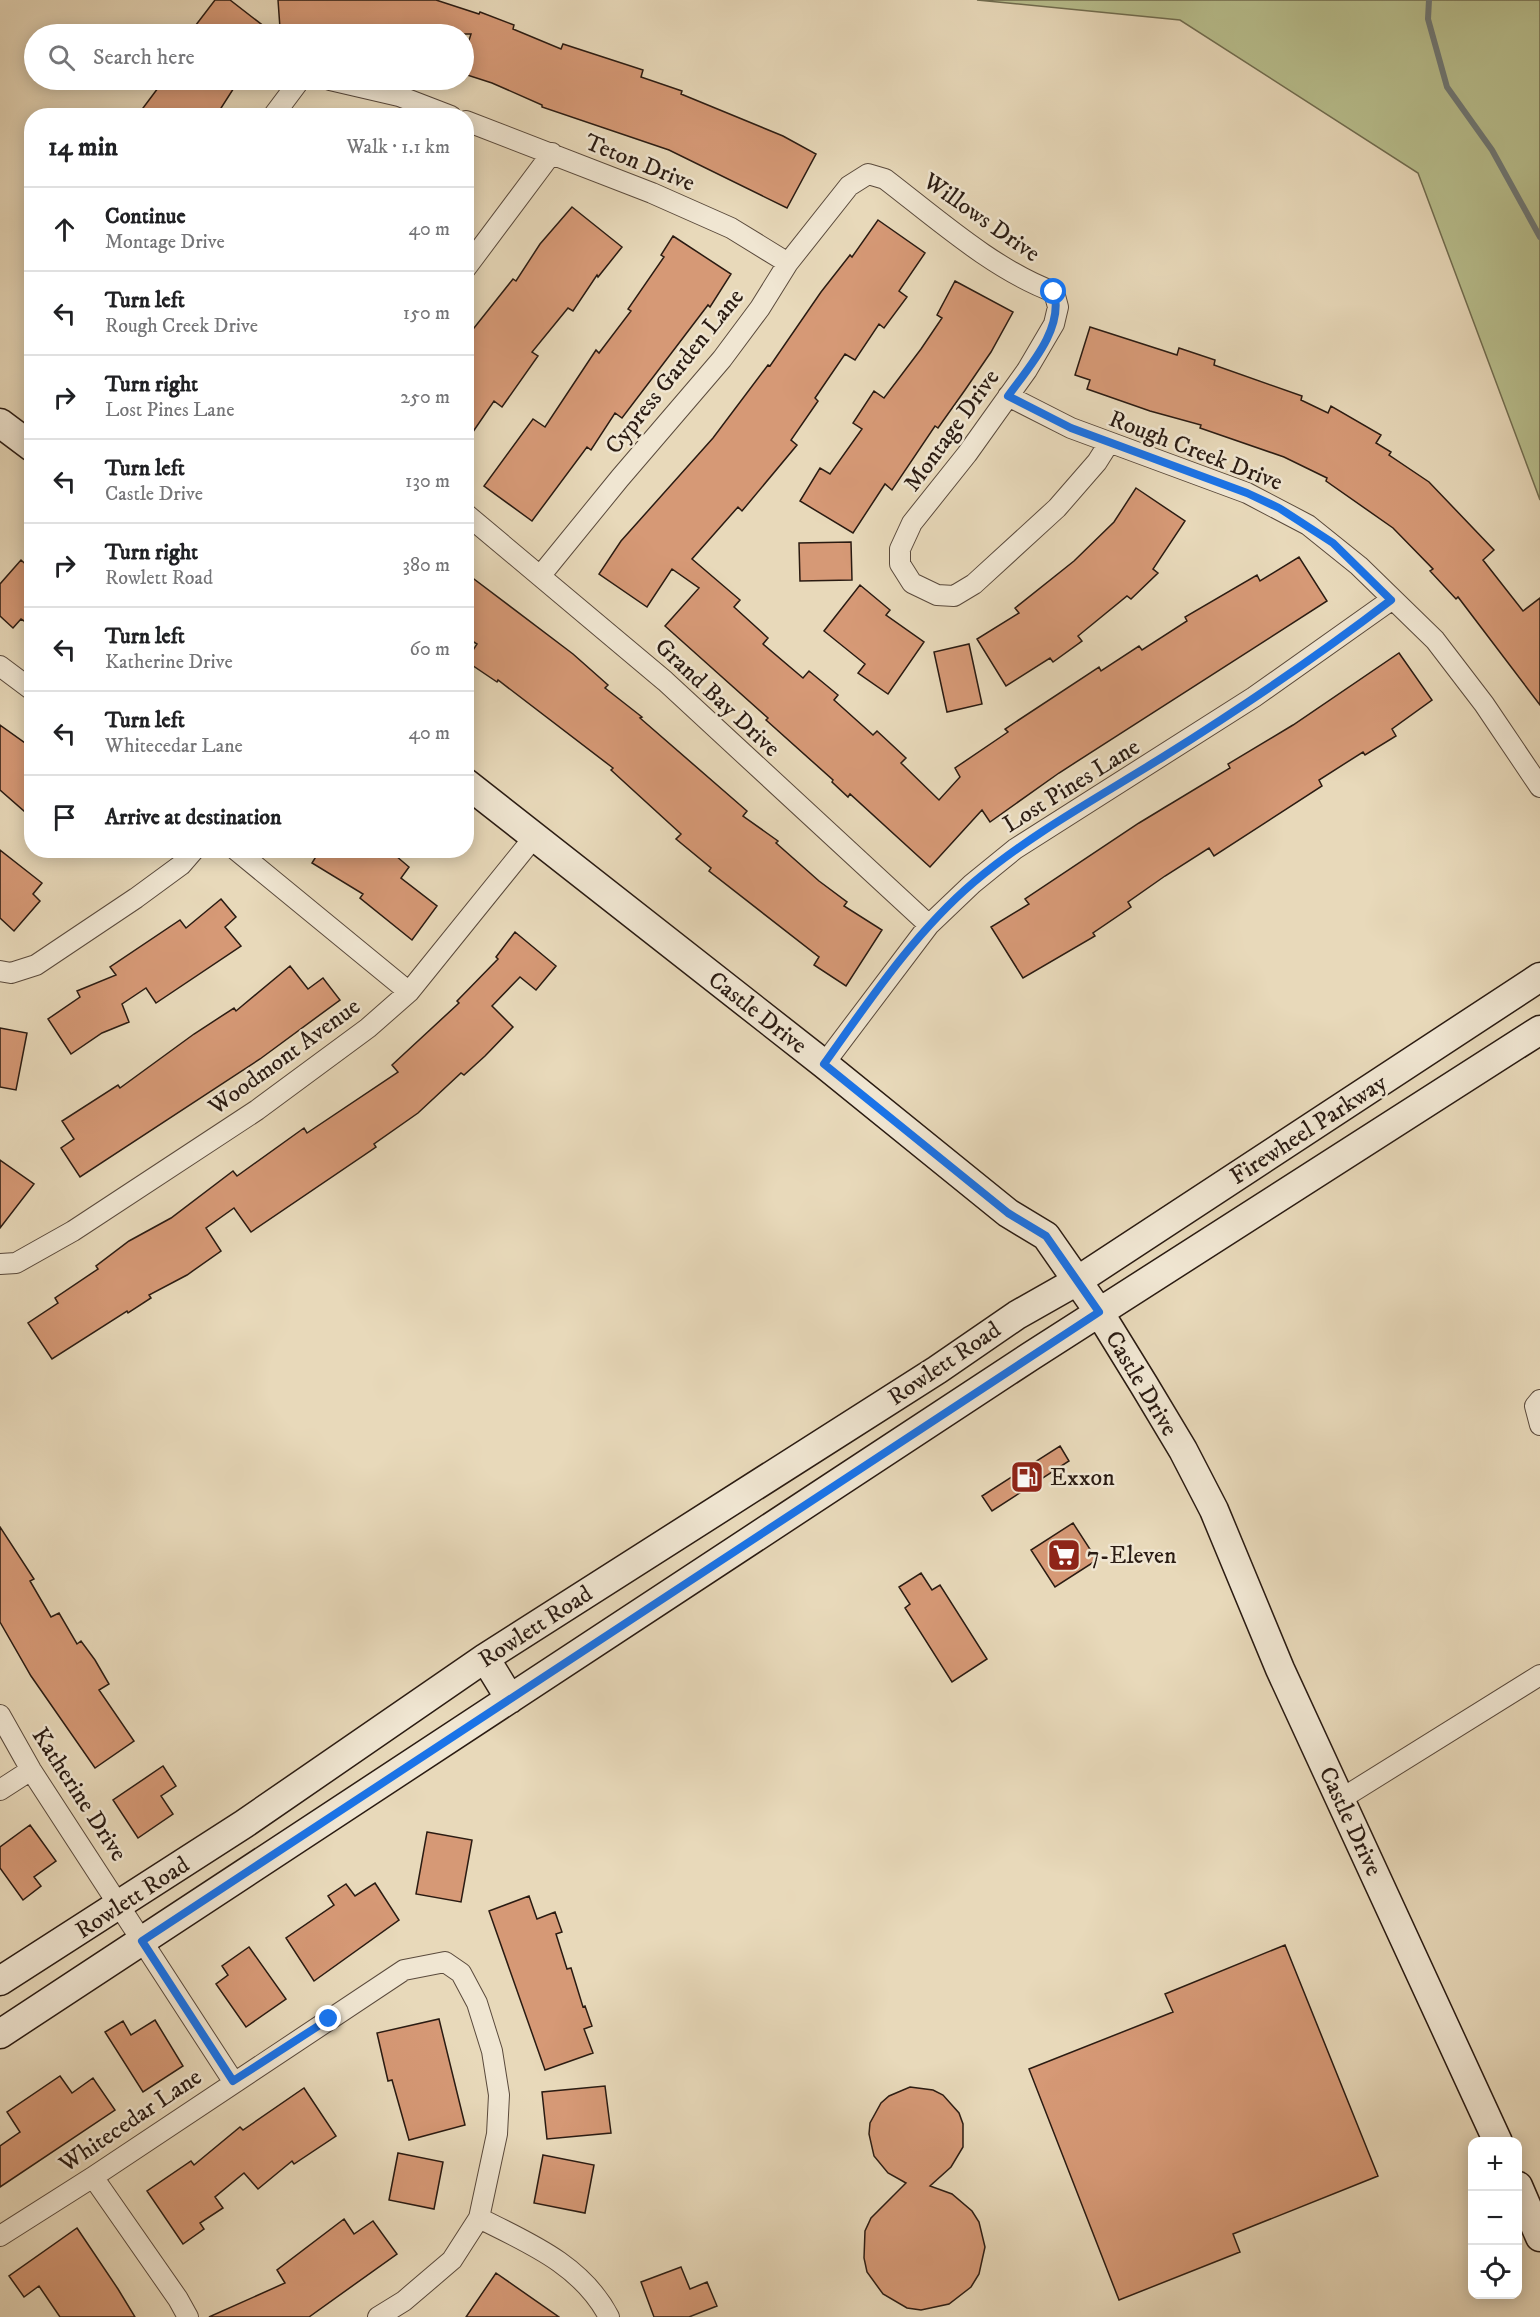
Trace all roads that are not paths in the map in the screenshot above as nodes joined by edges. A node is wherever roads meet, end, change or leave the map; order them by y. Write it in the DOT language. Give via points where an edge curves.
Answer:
graph roads {
  1 [pos="292,90"];
  2 [pos="373,90"];
  3 [pos="279,108"];
  4 [pos="430,108"];
  5 [pos="474,124"];
  6 [pos="552,153"];
  7 [pos="868,174"];
  8 [pos="474,257"];
  9 [pos="788,263"];
  10 [pos="1058,307"];
  11 [pos="1008,396"];
  12 [pos="0,423"];
  13 [pos="24,441"];
  14 [pos="1109,443"];
  15 [pos="474,521"];
  16 [pos="541,575"];
  17 [pos="1391,600"];
  18 [pos="0,666"];
  19 [pos="24,684"];
  20 [pos="1540,787"];
  21 [pos="474,789"];
  22 [pos="535,836"];
  23 [pos="187,858"];
  24 [pos="247,858"];
  25 [pos="929,925"];
  26 [pos="0,971"];
  27 [pos="1540,977"];
  28 [pos="409,992"];
  29 [pos="1540,1023"];
  30 [pos="1540,1030"];
  31 [pos="1504,1053"];
  32 [pos="824,1064"];
  33 [pos="8,1264"];
  34 [pos="1077,1281"];
  35 [pos="1099,1312"];
  36 [pos="1540,1400"];
  37 [pos="1540,1425"];
  38 [pos="486,1658"];
  39 [pos="1540,1675"];
  40 [pos="510,1699"];
  41 [pos="0,1715"];
  42 [pos="31,1770"];
  43 [pos="0,1790"];
  44 [pos="1341,1799"];
  45 [pos="120,1904"];
  46 [pos="142,1941"];
  47 [pos="0,1981"];
  48 [pos="0,2034"];
  49 [pos="233,2081"];
  50 [pos="1496,2137"];
  51 [pos="93,2177"];
  52 [pos="1520,2191"];
  53 [pos="479,2218"];
  54 [pos="0,2236"];
  55 [pos="1540,2237"];
  56 [pos="188,2317"];
  57 [pos="378,2317"];
  58 [pos="609,2317"];
  1 -- 3 [label="street"];
  2 -- 4 [label="street"];
  5 -- 6 [label="street, Teton Drive"];
  6 -- 8 [label="street"];
  6 -- 9 [label="street, Teton Drive" via="731,228"];
  7 -- 9 [label="street, Cypress Garden Lane" via="849,186"];
  7 -- 10 [label="street, Willows Drive" via="885,179 978,248 1033,284 1054,292"];
  9 -- 16 [label="street, Cypress Garden Lane" via="722,359"];
  10 -- 11 [label="street, Montage Drive" via="1054,324"];
  11 -- 14 [label="street, Rough Creek Drive"];
  11 -- 14 [label="street, Montage Drive" via="912,523 900,549 900,564 912,582 936,596 954,596 974,584 1057,508"];
  12 -- 13 [label="main road"];
  14 -- 17 [label="street, Rough Creek Drive" via="1279,508 1333,543"];
  15 -- 16 [label="street, Grand Bay Drive"];
  16 -- 25 [label="street, Grand Bay Drive" via="665,681"];
  17 -- 20 [label="street, Rough Creek Drive" via="1435,640"];
  17 -- 25 [label="street, Lost Pines Lane" via="1254,697 1015,849"];
  18 -- 19 [label="street"];
  21 -- 22 [label="main road, Castle Drive"];
  22 -- 28 [label="street, Woodmont Avenue"];
  22 -- 32 [label="main road, Castle Drive"];
  23 -- 26 [label="street" via="136,898 36,965 11,973"];
  24 -- 28 [label="street"];
  25 -- 32 [label="street, Lost Pines Lane"];
  27 -- 34 [label="main road, Firewheel Parkway"];
  28 -- 33 [label="street, Woodmont Avenue" via="368,1028 257,1110 73,1231"];
  29 -- 31 [label="main road"];
  30 -- 31 [label="main road, Firewheel Parkway"];
  31 -- 35 [label="main road, Firewheel Parkway"];
  32 -- 34 [label="main road, Castle Drive" via="1008,1213 1046,1236"];
  34 -- 35 [label="main road, Castle Drive"];
  34 -- 38 [label="main road, Rowlett Road" via="1017,1315"];
  35 -- 40 [label="main road, Rowlett Road"];
  35 -- 44 [label="main road, Castle Drive" via="1183,1450 1214,1510 1280,1668"];
  36 -- 37 [label="street" via="1535,1406"];
  38 -- 40 [label="main road"];
  38 -- 45 [label="main road, Rowlett Road" via="254,1818"];
  39 -- 44 [label="street"];
  40 -- 46 [label="main road, Rowlett Road"];
  41 -- 42 [label="street, Katherine Drive"];
  42 -- 43 [label="street"];
  42 -- 45 [label="street, Katherine Drive"];
  44 -- 50 [label="main road, Castle Drive"];
  45 -- 46 [label="street, Katherine Drive"];
  45 -- 47 [label="main road, Rowlett Road"];
  46 -- 48 [label="main road, Rowlett Road"];
  46 -- 49 [label="street, Katherine Drive"];
  49 -- 51 [label="street, Whitecedar Lane"];
  49 -- 53 [label="street, Whitecedar Lane" via="404,1970 445,1962 461,1973 477,2003 492,2051 499,2095 497,2134"];
  51 -- 54 [label="street, Whitecedar Lane"];
  51 -- 56 [label="street"];
  52 -- 55 [label="main road"];
  53 -- 57 [label="street" via="452,2260 404,2301"];
  53 -- 58 [label="street" via="533,2244 577,2274 595,2293"];
}
